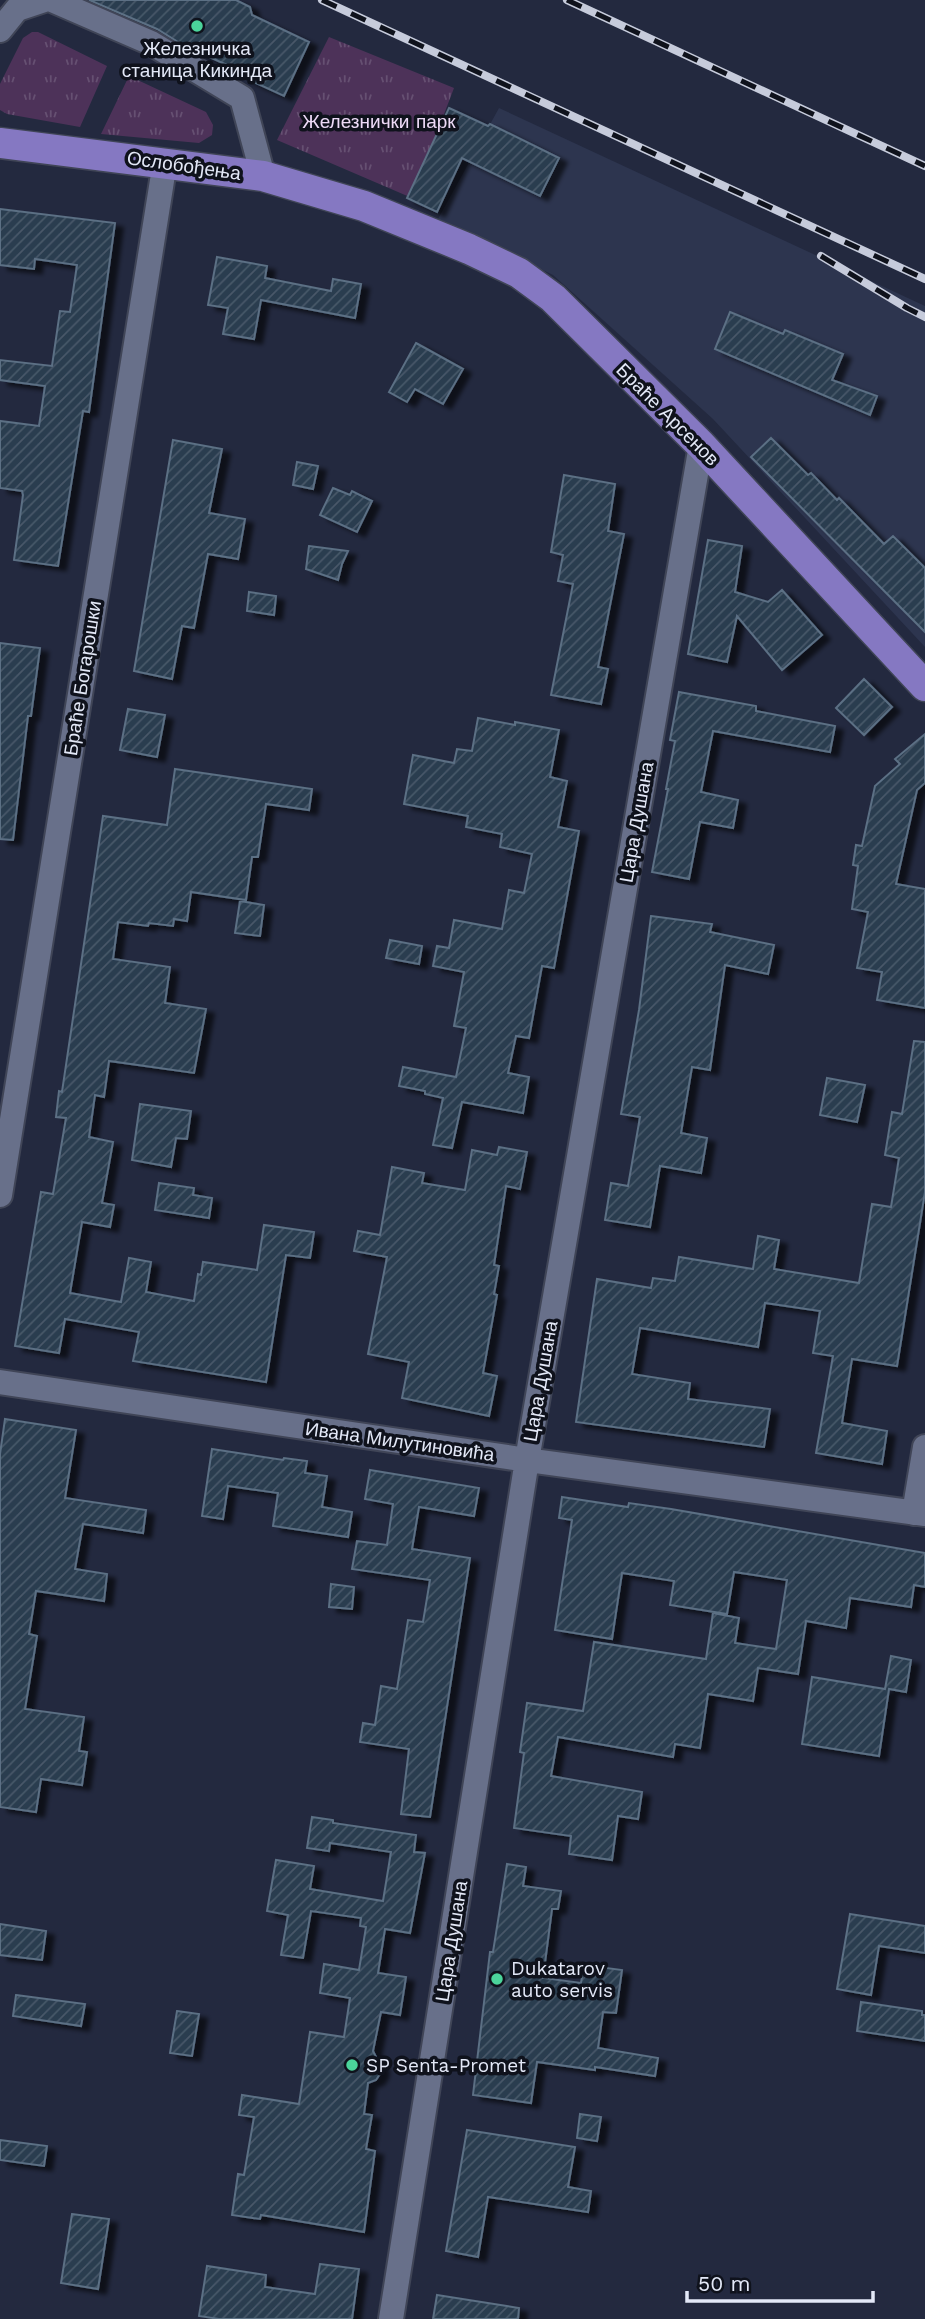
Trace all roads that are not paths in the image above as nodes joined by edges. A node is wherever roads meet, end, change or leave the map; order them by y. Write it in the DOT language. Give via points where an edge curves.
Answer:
graph roads {
  1 [pos="44,0"];
  2 [pos="52,0"];
  3 [pos="0,30"];
  4 [pos="0,143"];
  5 [pos="165,162"];
  6 [pos="263,176"];
  7 [pos="365,206"];
  8 [pos="701,445"];
  9 [pos="925,686"];
  10 [pos="0,1195"];
  11 [pos="0,1382"];
  12 [pos="925,1447"];
  13 [pos="527,1460"];
  14 [pos="919,1513"];
  15 [pos="391,2319"];
  1 -- 3 [label="street" via="17,9"];
  2 -- 6 [label="street" via="151,43 242,98"];
  4 -- 5 [label="main road, Ослобођења"];
  5 -- 6 [label="main road, Ослобођења"];
  5 -- 10 [label="street, Браће Богарошки"];
  6 -- 7 [label="main road, Ослобођења"];
  7 -- 8 [label="main road, Браће Арсенов" via="519,273 554,298"];
  8 -- 9 [label="main road, Браће Арсенов"];
  8 -- 13 [label="street, Цара Душана"];
  11 -- 13 [label="street, Ивана Милутиновића"];
  12 -- 14 [label="street"];
  13 -- 14 [label="street, Ивана Милутиновића"];
  13 -- 15 [label="street, Цара Душана"];
}
